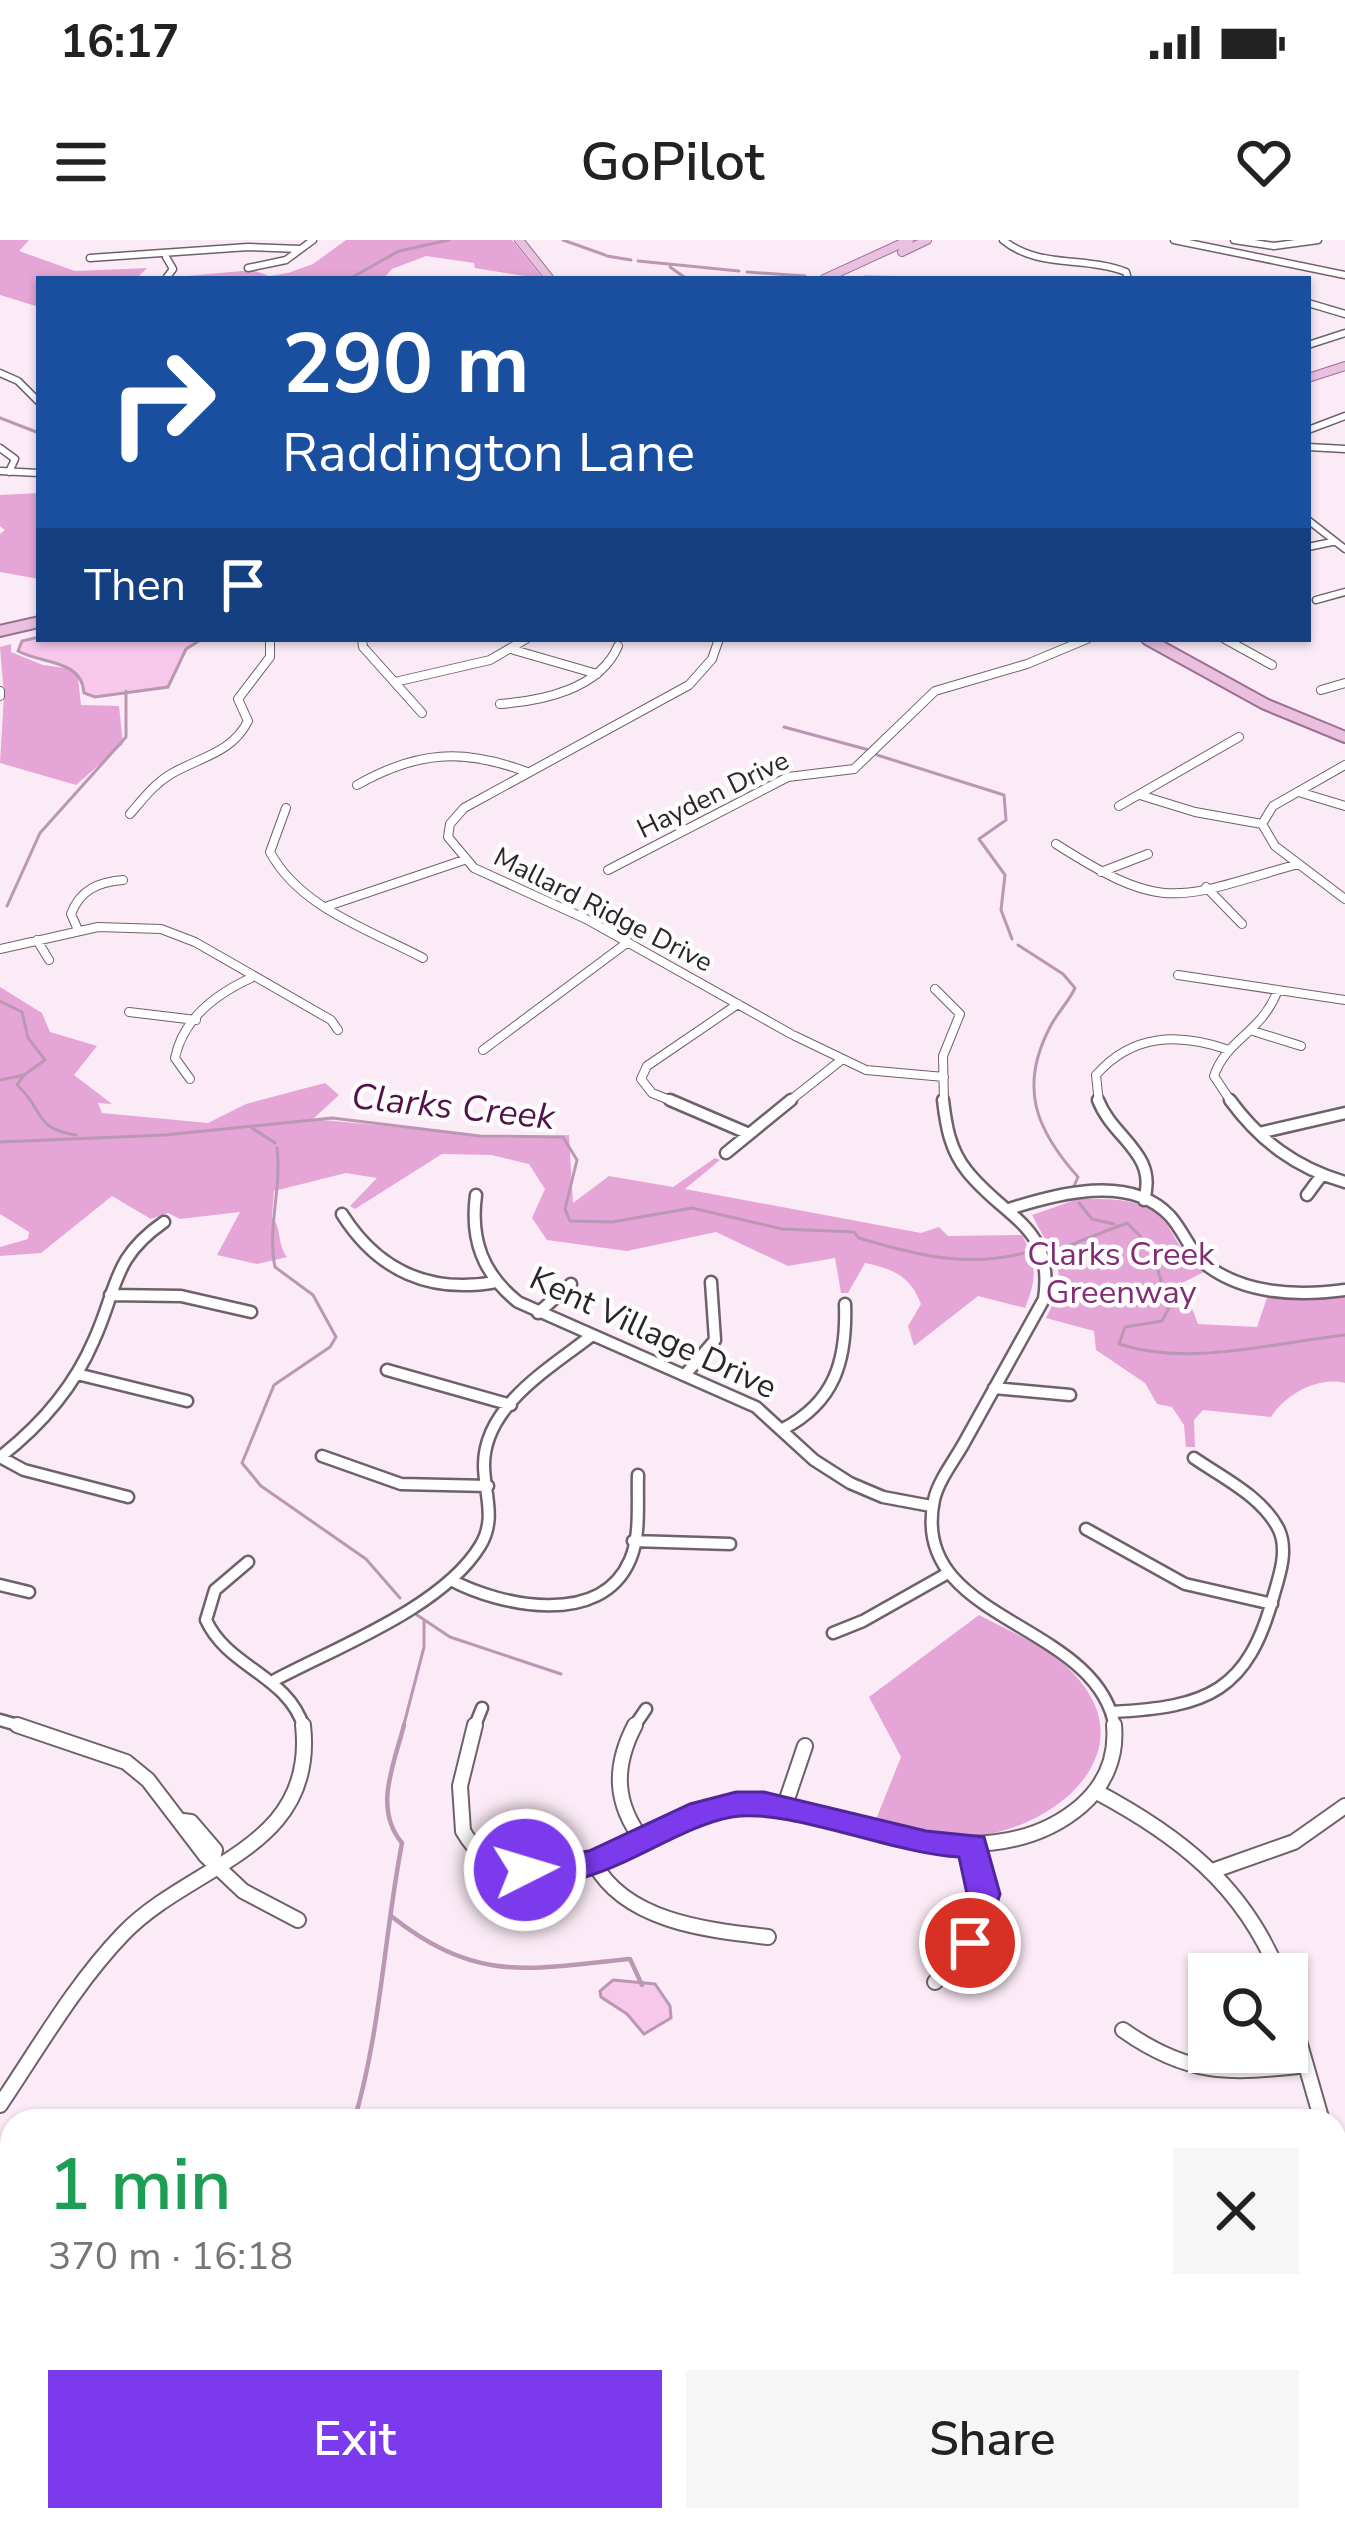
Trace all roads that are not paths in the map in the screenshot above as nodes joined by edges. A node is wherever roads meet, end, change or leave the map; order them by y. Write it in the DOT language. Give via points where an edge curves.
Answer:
graph roads {
  1 [pos="313,240"];
  2 [pos="519,240"];
  3 [pos="909,240"];
  4 [pos="924,240"];
  5 [pos="1004,240"];
  6 [pos="1174,240"];
  7 [pos="1234,240"];
  8 [pos="1318,240"];
  9 [pos="243,242"];
  10 [pos="1282,245"];
  11 [pos="300,249"];
  12 [pos="166,257"];
  13 [pos="90,258"];
  14 [pos="1282,262"];
  15 [pos="248,268"];
  16 [pos="1345,275"];
  17 [pos="168,276"];
  18 [pos="548,276"];
  19 [pos="831,276"];
  20 [pos="849,276"];
  21 [pos="1127,276"];
  22 [pos="1311,304"];
  23 [pos="1345,314"];
  24 [pos="1345,333"];
  25 [pos="1311,336"];
  26 [pos="1322,340"];
  27 [pos="1311,344"];
  28 [pos="1345,366"];
  29 [pos="0,377"];
  30 [pos="1311,378"];
  31 [pos="36,399"];
  32 [pos="1345,416"];
  33 [pos="1311,429"];
  34 [pos="0,448"];
  35 [pos="1311,448"];
  36 [pos="1345,449"];
  37 [pos="4,471"];
  38 [pos="36,472"];
  39 [pos="1311,523"];
  40 [pos="1332,542"];
  41 [pos="1311,547"];
  42 [pos="1345,549"];
  43 [pos="1345,592"];
  44 [pos="1316,600"];
  45 [pos="36,628"];
  46 [pos="2,630"];
  47 [pos="270,642"];
  48 [pos="362,642"];
  49 [pos="523,642"];
  50 [pos="717,642"];
  51 [pos="1080,642"];
  52 [pos="1152,642"];
  53 [pos="1231,642"];
  54 [pos="618,646"];
  55 [pos="514,650"];
  56 [pos="1272,665"];
  57 [pos="597,674"];
  58 [pos="395,682"];
  59 [pos="1345,683"];
  60 [pos="1321,690"];
  61 [pos="500,704"];
  62 [pos="422,712"];
  63 [pos="1239,737"];
  64 [pos="1345,737"];
  65 [pos="1345,765"];
  66 [pos="527,772"];
  67 [pos="357,784"];
  68 [pos="1302,793"];
  69 [pos="1140,795"];
  70 [pos="1119,806"];
  71 [pos="1345,806"];
  72 [pos="286,808"];
  73 [pos="130,814"];
  74 [pos="1262,824"];
  75 [pos="1056,844"];
  76 [pos="1148,854"];
  77 [pos="464,860"];
  78 [pos="1298,863"];
  79 [pos="608,870"];
  80 [pos="1101,872"];
  81 [pos="124,880"];
  82 [pos="1206,887"];
  83 [pos="1345,899"];
  84 [pos="328,906"];
  85 [pos="1242,923"];
  86 [pos="78,930"];
  87 [pos="37,940"];
  88 [pos="628,942"];
  89 [pos="0,949"];
  90 [pos="423,958"];
  91 [pos="49,960"];
  92 [pos="1178,975"];
  93 [pos="251,978"];
  94 [pos="935,989"];
  95 [pos="1278,990"];
  96 [pos="1345,1000"];
  97 [pos="738,1004"];
  98 [pos="129,1012"];
  99 [pos="196,1020"];
  100 [pos="338,1030"];
  101 [pos="1253,1031"];
  102 [pos="1301,1046"];
  103 [pos="483,1050"];
  104 [pos="1229,1050"];
  105 [pos="840,1061"];
  106 [pos="944,1077"];
  107 [pos="190,1079"];
  108 [pos="1345,1113"];
  109 [pos="1259,1132"];
  110 [pos="747,1133"];
  111 [pos="726,1154"];
  112 [pos="1322,1177"];
  113 [pos="1345,1182"];
  114 [pos="476,1195"];
  115 [pos="1307,1195"];
  116 [pos="1144,1200"];
  117 [pos="1009,1209"];
  118 [pos="342,1214"];
  119 [pos="164,1222"];
  120 [pos="496,1282"];
  121 [pos="711,1282"];
  122 [pos="571,1284"];
  123 [pos="1345,1290"];
  124 [pos="110,1295"];
  125 [pos="845,1304"];
  126 [pos="251,1312"];
  127 [pos="538,1313"];
  128 [pos="591,1336"];
  129 [pos="388,1370"];
  130 [pos="76,1373"];
  131 [pos="685,1375"];
  132 [pos="994,1388"];
  133 [pos="1070,1395"];
  134 [pos="187,1401"];
  135 [pos="511,1405"];
  136 [pos="783,1429"];
  137 [pos="322,1456"];
  138 [pos="0,1457"];
  139 [pos="1194,1458"];
  140 [pos="638,1475"];
  141 [pos="488,1486"];
  142 [pos="128,1497"];
  143 [pos="931,1506"];
  144 [pos="1086,1529"];
  145 [pos="633,1541"];
  146 [pos="730,1544"];
  147 [pos="248,1562"];
  148 [pos="948,1573"];
  149 [pos="452,1580"];
  150 [pos="0,1585"];
  151 [pos="28,1592"];
  152 [pos="1272,1604"];
  153 [pos="833,1634"];
  154 [pos="275,1680"];
  155 [pos="482,1708"];
  156 [pos="646,1709"];
  157 [pos="1112,1712"];
  158 [pos="0,1720"];
  159 [pos="806,1746"];
  160 [pos="1095,1791"];
  161 [pos="1345,1806"];
  162 [pos="784,1808"];
  163 [pos="644,1842"];
  164 [pos="973,1845"];
  165 [pos="217,1863"];
  166 [pos="594,1863"];
  167 [pos="1215,1870"];
  168 [pos="298,1920"];
  169 [pos="768,1937"];
  170 [pos="1270,1953"];
  171 [pos="935,1982"];
  172 [pos="1124,2030"];
  173 [pos="1188,2070"];
  174 [pos="1308,2072"];
  175 [pos="0,2105"];
  176 [pos="1319,2109"];
  1 -- 11 [label="street"];
  2 -- 18 [label="main road"];
  3 -- 19 [label="main road"];
  4 -- 20 [label="main road"];
  5 -- 21 [label="street" via="1028,254 1110,264"];
  6 -- 14 [label="street"];
  7 -- 10 [label="street"];
  8 -- 10 [label="street"];
  9 -- 11 [label="street"];
  9 -- 12 [label="street"];
  10 -- 14 [label="street" via="1289,257"];
  11 -- 15 [label="street"];
  12 -- 13 [label="street"];
  12 -- 17 [label="street"];
  14 -- 16 [label="street"];
  22 -- 23 [label="street"];
  24 -- 26 [label="street"];
  25 -- 26 [label="street"];
  26 -- 27 [label="street"];
  28 -- 30 [label="main road"];
  29 -- 31 [label="street"];
  32 -- 33 [label="street"];
  34 -- 37 [label="street" via="15,458"];
  35 -- 36 [label="street"];
  37 -- 38 [label="street"];
  39 -- 40 [label="street"];
  40 -- 41 [label="street"];
  40 -- 42 [label="street"];
  43 -- 44 [label="street"];
  45 -- 46 [label="main road"];
  47 -- 73 [label="street" via="269,657 238,700 244,732 164,778"];
  48 -- 58 [label="street"];
  49 -- 55 [label="street"];
  50 -- 66 [label="street, Mallard Ridge Drive" via="705,669 674,696"];
  51 -- 79 [label="street, Hayden Drive" via="935,691 859,766 788,777"];
  52 -- 64 [label="main road"];
  53 -- 56 [label="street"];
  54 -- 57 [label="street"];
  55 -- 57 [label="street"];
  55 -- 58 [label="street"];
  57 -- 61 [label="street" via="542,699"];
  58 -- 62 [label="street"];
  59 -- 60 [label="street"];
  63 -- 69 [label="street"];
  65 -- 68 [label="street"];
  66 -- 67 [label="street" via="449,751"];
  66 -- 77 [label="street, Mallard Ridge Drive" via="453,819 448,838"];
  68 -- 71 [label="street"];
  68 -- 74 [label="street" via="1273,806"];
  69 -- 70 [label="street"];
  69 -- 74 [label="street"];
  72 -- 84 [label="street" via="272,860"];
  74 -- 78 [label="street"];
  75 -- 80 [label="street"];
  76 -- 80 [label="street"];
  77 -- 84 [label="street"];
  77 -- 88 [label="street, Mallard Ridge Drive"];
  78 -- 82 [label="street"];
  78 -- 83 [label="street"];
  80 -- 82 [label="street" via="1149,893"];
  81 -- 86 [label="street" via="78,898 71,914"];
  82 -- 85 [label="street"];
  84 -- 90 [label="street"];
  86 -- 87 [label="street"];
  86 -- 93 [label="street" via="174,933"];
  87 -- 89 [label="street"];
  87 -- 91 [label="street"];
  88 -- 97 [label="street, Mallard Ridge Drive"];
  88 -- 103 [label="street"];
  92 -- 95 [label="street"];
  93 -- 99 [label="street"];
  93 -- 100 [label="street"];
  94 -- 106 [label="street" via="960,1014 944,1052"];
  95 -- 96 [label="street"];
  95 -- 101 [label="street"];
  97 -- 105 [label="street, Mallard Ridge Drive"];
  97 -- 110 [label="street" via="647,1066 641,1079 652,1093"];
  98 -- 99 [label="street"];
  99 -- 107 [label="street" via="175,1049"];
  101 -- 102 [label="street"];
  101 -- 104 [label="street"];
  104 -- 109 [label="street" via="1214,1076"];
  104 -- 116 [label="street" via="1156,1037 1116,1055 1096,1076 1096,1102 1147,1165"];
  105 -- 106 [label="street, Mallard Ridge Drive" via="896,1076"];
  105 -- 110 [label="street"];
  106 -- 117 [label="street" via="954,1152"];
  108 -- 109 [label="street"];
  109 -- 112 [label="street" via="1288,1161"];
  110 -- 111 [label="street"];
  112 -- 113 [label="street"];
  112 -- 115 [label="street"];
  114 -- 120 [label="street, Kent Village Drive" via="472,1234"];
  116 -- 117 [label="street" via="1073,1192"];
  116 -- 123 [label="street" via="1171,1216 1200,1260 1232,1279 1295,1293"];
  117 -- 132 [label="street" via="1038,1239 1049,1277"];
  118 -- 120 [label="street" via="355,1237 410,1279 452,1289"];
  119 -- 124 [label="street" via="125,1250"];
  120 -- 127 [label="street, Kent Village Drive"];
  121 -- 131 [label="street" via="716,1340"];
  122 -- 127 [label="street"];
  124 -- 126 [label="street" via="181,1296"];
  124 -- 130 [label="street"];
  125 -- 136 [label="street" via="840,1375 814,1414"];
  127 -- 128 [label="street, Kent Village Drive"];
  128 -- 131 [label="street, Kent Village Drive"];
  128 -- 135 [label="street"];
  129 -- 135 [label="street"];
  130 -- 134 [label="street"];
  130 -- 138 [label="street" via="41,1421"];
  131 -- 136 [label="street, Kent Village Drive" via="756,1407"];
  132 -- 133 [label="street"];
  132 -- 143 [label="street"];
  135 -- 141 [label="street" via="486,1443"];
  136 -- 143 [label="street, Kent Village Drive" via="850,1483"];
  137 -- 141 [label="street" via="418,1487"];
  138 -- 142 [label="street"];
  139 -- 152 [label="street" via="1278,1526 1283,1553"];
  140 -- 145 [label="street"];
  141 -- 149 [label="street" via="484,1538"];
  143 -- 148 [label="street" via="932,1542"];
  144 -- 152 [label="street" via="1185,1584"];
  145 -- 146 [label="street"];
  145 -- 149 [label="street" via="622,1574 583,1598 515,1604"];
  147 -- 154 [label="street" via="214,1590 206,1620 219,1646"];
  148 -- 153 [label="street"];
  148 -- 157 [label="street" via="979,1603 1075,1658"];
  149 -- 154 [label="street"];
  150 -- 151 [label="street"];
  152 -- 157 [label="street" via="1259,1649 1211,1698"];
  154 -- 165 [label="street" via="302,1722 298,1785 270,1833"];
  155 -- 166 [label="street" via="465,1757 466,1837 510,1867"];
  156 -- 163 [label="street" via="624,1745 617,1793 622,1816"];
  157 -- 160 [label="street" via="1114,1749"];
  158 -- 165 [label="street" via="127,1762"];
  159 -- 162 [label="street"];
  160 -- 164 [label="street" via="1035,1833"];
  160 -- 167 [label="street" via="1152,1821"];
  161 -- 167 [label="street" via="1294,1843"];
  162 -- 163 [label="street" via="720,1807"];
  162 -- 164 [label="street" via="926,1843"];
  163 -- 166 [label="street"];
  164 -- 171 [label="street" via="983,1885 979,1922"];
  165 -- 168 [label="street" via="249,1896"];
  165 -- 175 [label="street" via="124,1932"];
  166 -- 169 [label="street" via="607,1887 636,1906"];
  167 -- 170 [label="street"];
  172 -- 173 [label="street"];
  174 -- 176 [label="street"];
}
